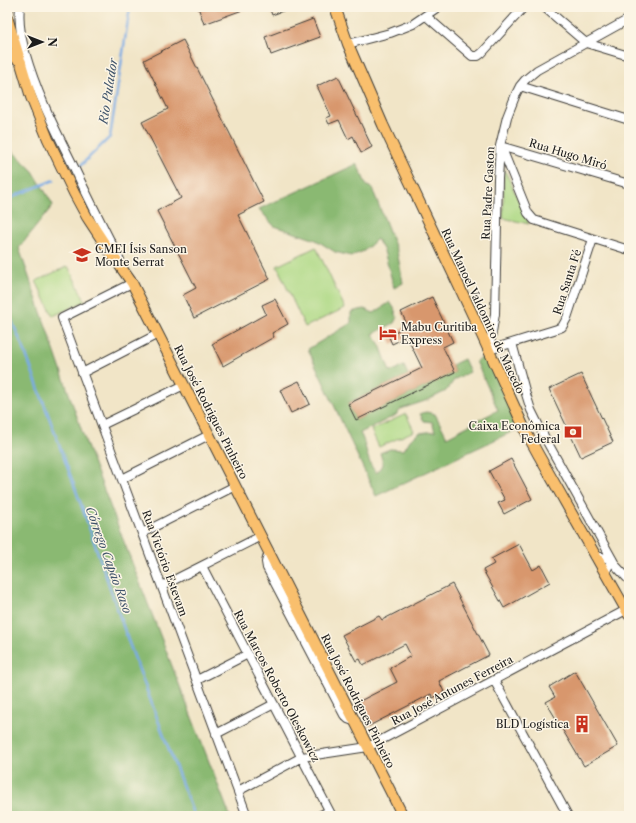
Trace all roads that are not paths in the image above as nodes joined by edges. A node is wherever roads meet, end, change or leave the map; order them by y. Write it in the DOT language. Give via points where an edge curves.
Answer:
graph roads {
  1 [pos="20,7"];
  2 [pos="335,7"];
  3 [pos="438,7"];
  4 [pos="524,7"];
  5 [pos="544,7"];
  6 [pos="426,16"];
  7 [pos="7,17"];
  8 [pos="629,19"];
  9 [pos="586,43"];
  10 [pos="348,44"];
  11 [pos="7,52"];
  12 [pos="629,56"];
  13 [pos="20,62"];
  14 [pos="520,86"];
  15 [pos="35,109"];
  16 [pos="629,120"];
  17 [pos="60,140"];
  18 [pos="500,146"];
  19 [pos="629,184"];
  20 [pos="593,239"];
  21 [pos="629,250"];
  22 [pos="132,283"];
  23 [pos="495,314"];
  24 [pos="479,328"];
  25 [pos="158,334"];
  26 [pos="512,343"];
  27 [pos="489,350"];
  28 [pos="82,373"];
  29 [pos="184,384"];
  30 [pos="102,425"];
  31 [pos="209,435"];
  32 [pos="122,479"];
  33 [pos="235,486"];
  34 [pos="142,533"];
  35 [pos="261,536"];
  36 [pos="595,556"];
  37 [pos="612,559"];
  38 [pos="202,566"];
  39 [pos="605,573"];
  40 [pos="629,580"];
  41 [pos="162,586"];
  42 [pos="628,611"];
  43 [pos="248,654"];
  44 [pos="197,680"];
  45 [pos="494,680"];
  46 [pos="274,704"];
  47 [pos="216,734"];
  48 [pos="368,747"];
  49 [pos="302,757"];
  50 [pos="238,791"];
  51 [pos="331,813"];
  52 [pos="247,816"];
  53 [pos="319,816"];
  54 [pos="404,816"];
  55 [pos="568,816"];
  1 -- 17 [label="street" via="20,30 30,70"];
  2 -- 10 [label="main road, Rua Manoel Valdomiro de Macedo"];
  3 -- 6 [label="street"];
  4 -- 6 [label="street" via="478,56 472,56"];
  5 -- 9 [label="street"];
  6 -- 10 [label="street" via="390,33"];
  7 -- 13 [label="main road, Rua José Rodrigues Pinheiro"];
  8 -- 9 [label="street, Rua Padre Gaston"];
  9 -- 12 [label="street"];
  9 -- 14 [label="street, Rua Padre Gaston" via="537,70"];
  10 -- 24 [label="main road, Rua Manoel Valdomiro de Macedo" via="386,132"];
  11 -- 13 [label="main road"];
  13 -- 15 [label="main road, Rua José Rodrigues Pinheiro"];
  14 -- 16 [label="street"];
  14 -- 18 [label="street, Rua Padre Gaston" via="511,105"];
  15 -- 17 [label="street"];
  15 -- 22 [label="main road, Rua José Rodrigues Pinheiro" via="80,204"];
  17 -- 22 [label="street"];
  18 -- 19 [label="street, Rua Hugo Miró"];
  18 -- 20 [label="street" via="530,217 538,222"];
  18 -- 23 [label="street, Rua Padre Gaston"];
  20 -- 21 [label="street"];
  20 -- 26 [label="street, Rua Santa Fé" via="562,327"];
  22 -- 25 [label="main road, Rua José Rodrigues Pinheiro"];
  22 -- 28 [label="street, Rua Victório Estevam" via="62,318"];
  23 -- 24 [label="street" via="490,323"];
  23 -- 27 [label="street, Rua Padre Gaston"];
  24 -- 27 [label="main road, Rua Manoel Valdomiro de Macedo"];
  25 -- 28 [label="street"];
  25 -- 29 [label="main road, Rua José Rodrigues Pinheiro"];
  26 -- 27 [label="street, Rua Santa Fé"];
  26 -- 37 [label="street" via="532,410"];
  27 -- 36 [label="main road, Rua Manoel Valdomiro de Macedo" via="533,445"];
  28 -- 30 [label="street, Rua Victório Estevam"];
  29 -- 30 [label="street"];
  29 -- 31 [label="main road, Rua José Rodrigues Pinheiro"];
  30 -- 32 [label="street, Rua Victório Estevam"];
  31 -- 32 [label="street"];
  31 -- 33 [label="main road, Rua José Rodrigues Pinheiro"];
  32 -- 34 [label="street, Rua Victório Estevam"];
  33 -- 34 [label="street"];
  33 -- 35 [label="main road, Rua José Rodrigues Pinheiro"];
  34 -- 41 [label="street, Rua Victório Estevam"];
  35 -- 38 [label="street"];
  35 -- 48 [label="main road, Rua José Rodrigues Pinheiro"];
  36 -- 37 [label="street"];
  36 -- 39 [label="main road, Rua Manoel Valdomiro de Macedo"];
  37 -- 39 [label="street"];
  37 -- 40 [label="street" via="618,570"];
  38 -- 41 [label="street"];
  38 -- 43 [label="street, Rua Marcos Roberto Oleskowicz"];
  39 -- 42 [label="main road, Rua Manoel Valdomiro de Macedo"];
  41 -- 44 [label="street, Rua Victório Estevam"];
  42 -- 45 [label="street, Rua José Antunes Ferreira"];
  43 -- 44 [label="street"];
  43 -- 46 [label="street, Rua Marcos Roberto Oleskowicz"];
  44 -- 47 [label="street, Rua Victório Estevam"];
  45 -- 48 [label="street, Rua José Antunes Ferreira"];
  45 -- 55 [label="street"];
  46 -- 47 [label="street"];
  46 -- 49 [label="street, Rua Marcos Roberto Oleskowicz"];
  47 -- 50 [label="street, Rua Victório Estevam"];
  48 -- 49 [label="street, Rua José Antunes Ferreira"];
  48 -- 54 [label="main road, Rua José Rodrigues Pinheiro"];
  49 -- 50 [label="street, Rua José Antunes Ferreira"];
  49 -- 51 [label="street, Rua Marcos Roberto Oleskowicz"];
  50 -- 52 [label="street, Rua Victório Estevam"];
  51 -- 53 [label="street"];
}
